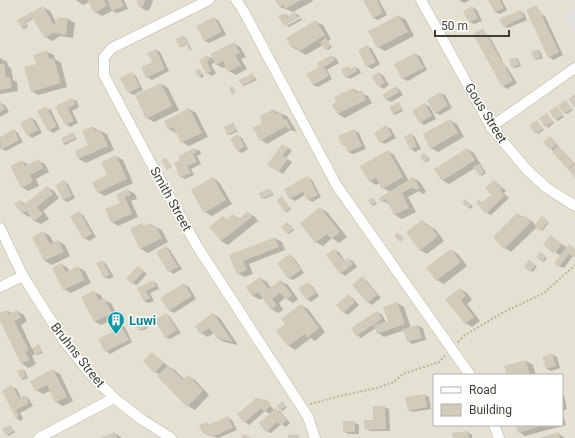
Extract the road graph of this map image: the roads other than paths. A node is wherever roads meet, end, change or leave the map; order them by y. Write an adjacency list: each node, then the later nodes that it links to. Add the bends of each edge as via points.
1 (209, 0): 15 (street, Smith Street, via 112,48 104,57 104,75 197,246 301,406)
2 (236, 0): 10 (street, via 244,10 337,186)
3 (421, 0): 5 (street, Gous Street)
4 (575, 68): 5 (street)
5 (491, 127): 6 (street, Gous Street, via 527,170 547,188)
6 (575, 206)
7 (0, 228): 8 (street, Bruhns Street)
8 (22, 276): 9 (street); 11 (street, Bruhns Street, via 64,341)
9 (0, 287)
10 (469, 374)
11 (114, 398): 13 (street); 14 (street, Bruhns Street)
12 (494, 426): 16 (street)
13 (39, 438)
14 (171, 438)
15 (315, 438)
16 (499, 438)

